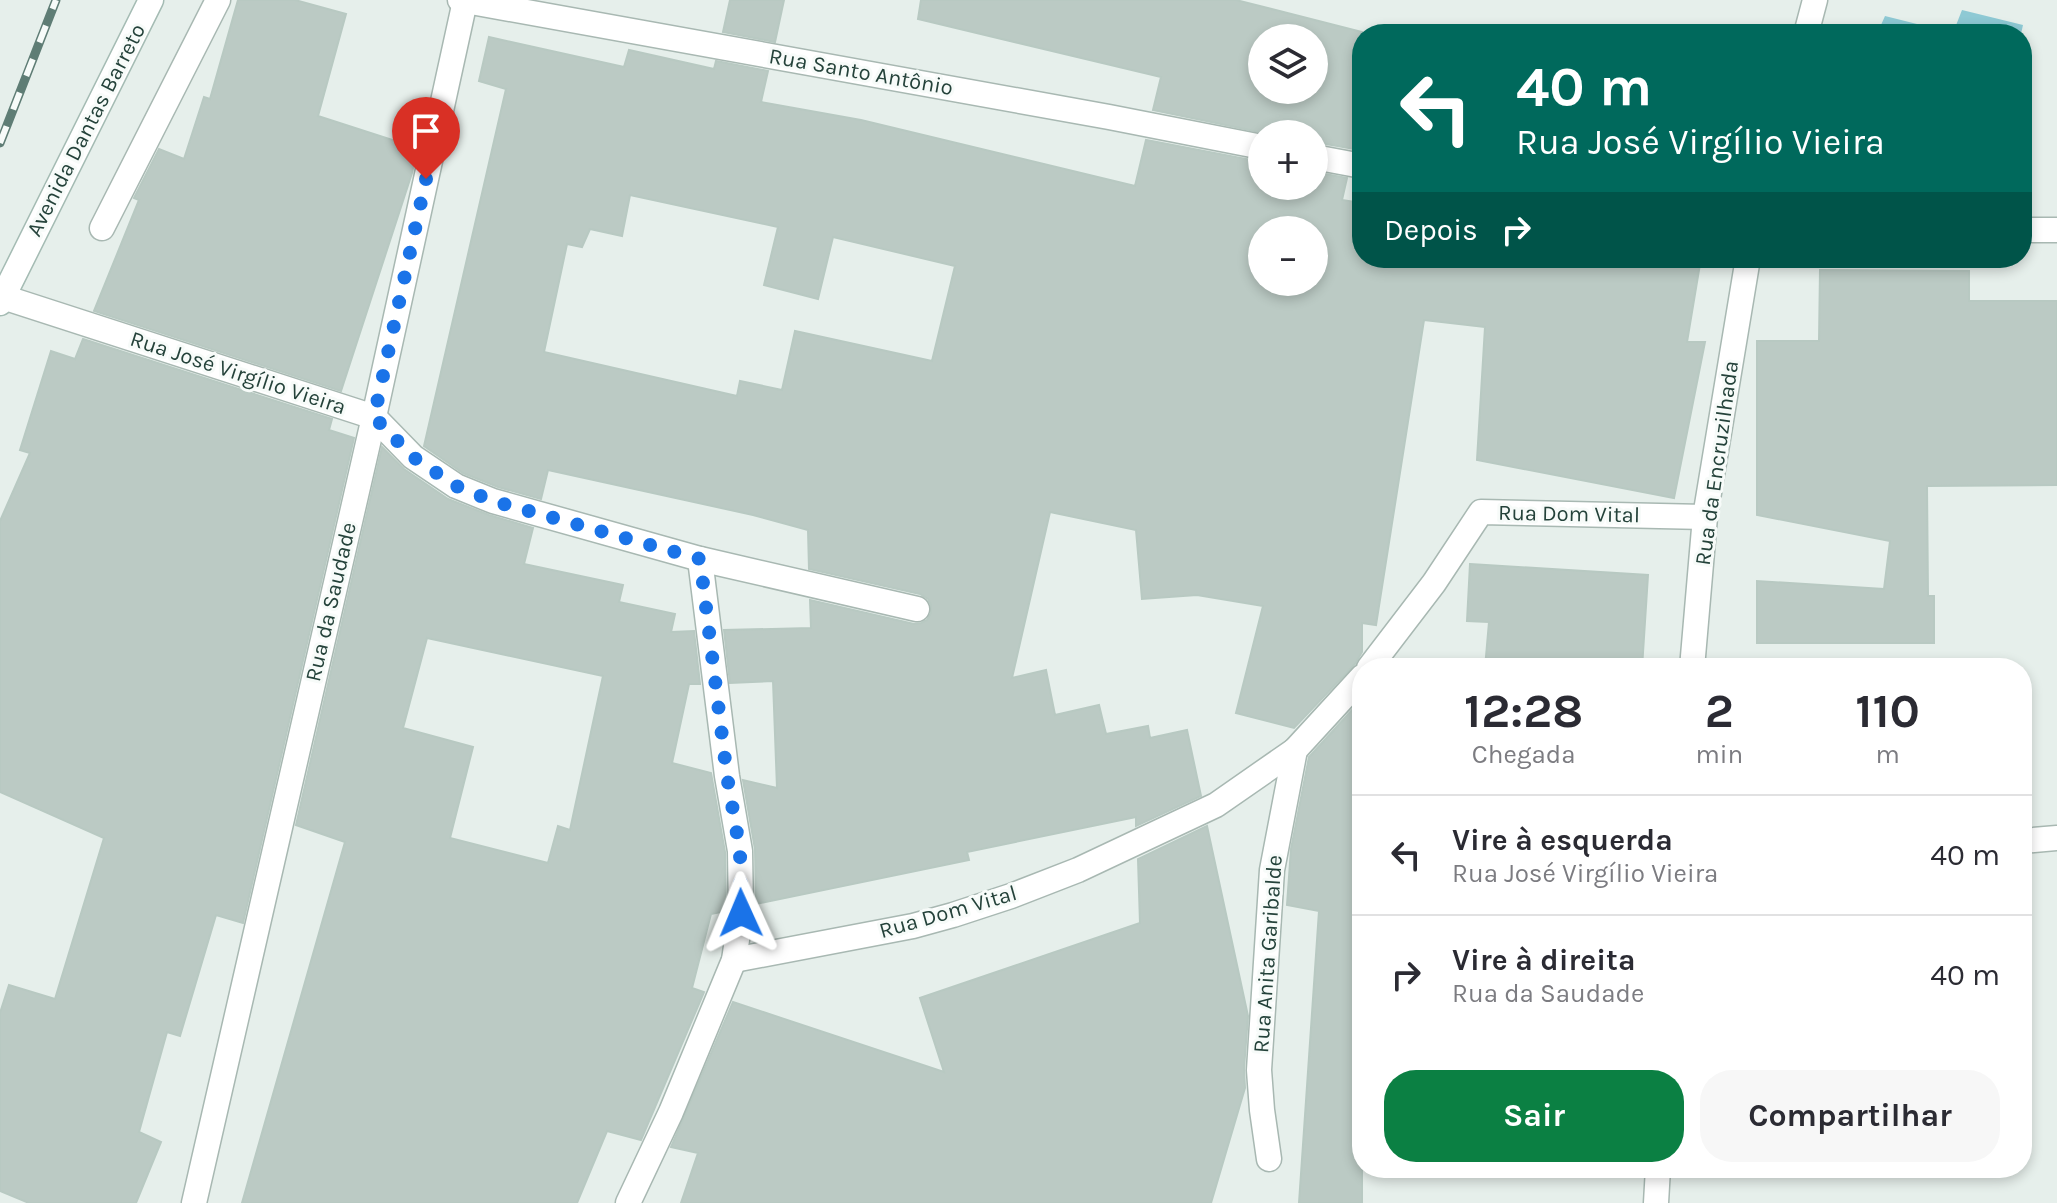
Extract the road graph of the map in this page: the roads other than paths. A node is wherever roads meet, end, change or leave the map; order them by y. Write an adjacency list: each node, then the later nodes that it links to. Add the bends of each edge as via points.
1 (151, 0): 13 (street, Avenida Dantas Barreto)
2 (218, 0): 9 (street)
3 (462, 0): 6 (street, Rua Santo Antônio); 14 (street, Rua da Saudade)
4 (1815, 0): 5 (street)
5 (1809, 24)
6 (1248, 144)
7 (1328, 160): 8 (street)
8 (1352, 164)
9 (102, 228)
10 (2032, 230): 11 (street)
11 (2057, 230)
12 (1746, 268): 15 (street, Rua da Encruzilhada)
13 (1, 300): 14 (street, Rua José Virgílio Vieira)
14 (374, 417): 16 (street, Rua José Virgílio Vieira, via 413,457 456,486); 27 (street, Rua da Saudade)
15 (1705, 517): 18 (street, Rua Dom Vital, via 1481,512); 19 (street, Rua da Encruzilhada)
16 (700, 559): 17 (street, Rua José Virgílio Vieira); 24 (street, via 740,851 741,913)
17 (917, 609)
18 (1377, 658)
19 (1693, 658)
20 (1352, 688): 21 (street, Rua Dom Vital)
21 (1295, 750): 24 (street, Rua Dom Vital, via 1216,805 1011,896 913,926); 25 (street, Rua Anita Garibalde, via 1272,870 1259,1070)
22 (2057, 838): 23 (street)
23 (2032, 840)
24 (734, 960): 28 (street)
25 (1269, 1159)
26 (1657, 1178): 29 (street)
27 (194, 1203)
28 (628, 1203)
29 (1656, 1203)

